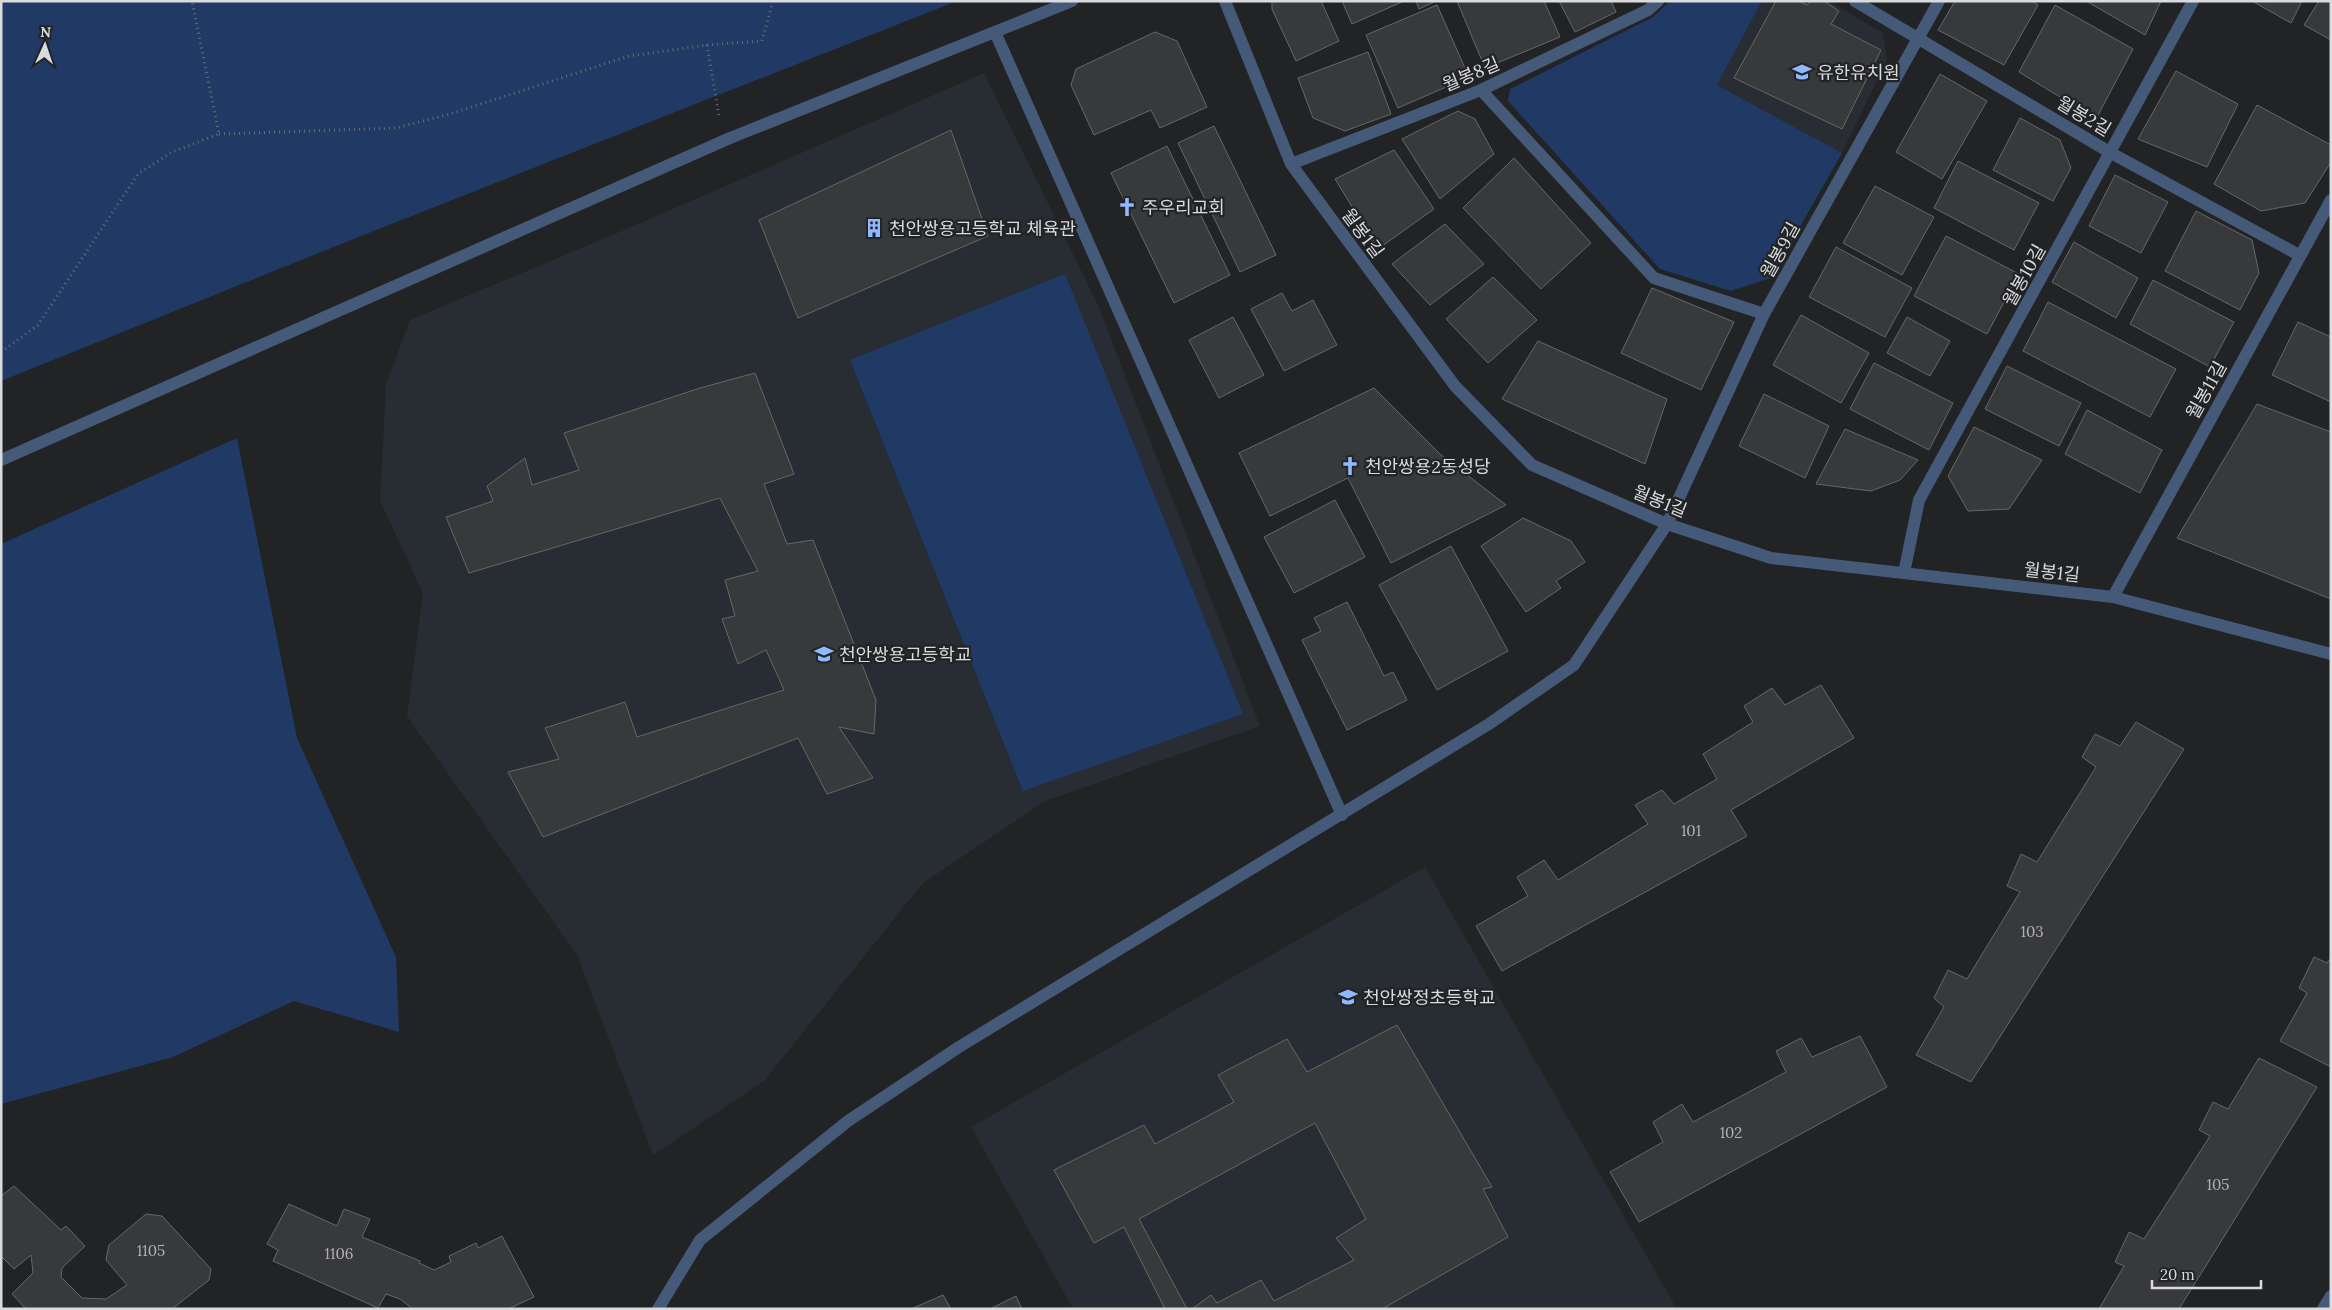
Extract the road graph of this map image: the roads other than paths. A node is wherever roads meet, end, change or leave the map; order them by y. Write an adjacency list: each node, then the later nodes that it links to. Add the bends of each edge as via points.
1 (1072, 1): 7 (street)
2 (1225, 1): 11 (street, 월봉1길)
3 (1658, 1): 9 (street, 월봉8길, via 1648,10)
4 (1855, 1): 8 (street, 월봉2길)
5 (1939, 1): 8 (street, 월봉9길)
6 (2193, 1): 10 (street, 월봉10길)
7 (995, 32): 15 (street, via 730,138); 20 (street)
8 (1918, 39): 10 (street, 월봉2길); 14 (street, 월봉9길)
9 (1481, 90): 11 (street, 월봉8길); 14 (street, via 1654,278)
10 (2111, 153): 13 (street, 월봉2길); 17 (street, 월봉10길, via 1919,500)
11 (1291, 164): 16 (street, 월봉1길, via 1455,386 1532,464)
12 (2331, 200): 13 (street, 월봉11길)
13 (2299, 255): 18 (street, 월봉11길)
14 (1764, 314): 16 (street, 월봉9길)
15 (1, 460)
16 (1667, 524): 17 (street, 월봉1길, via 1771,558); 20 (street, 월봉9길, via 1574,665 1489,724)
17 (1904, 573): 18 (street, 월봉1길)
18 (2113, 597): 19 (street, 월봉1길)
19 (2331, 654)
20 (1342, 815): 22 (street, 월봉9길, via 959,1047 848,1121 700,1240)
21 (2331, 1296): 23 (street)
22 (658, 1309)
23 (2323, 1309)

